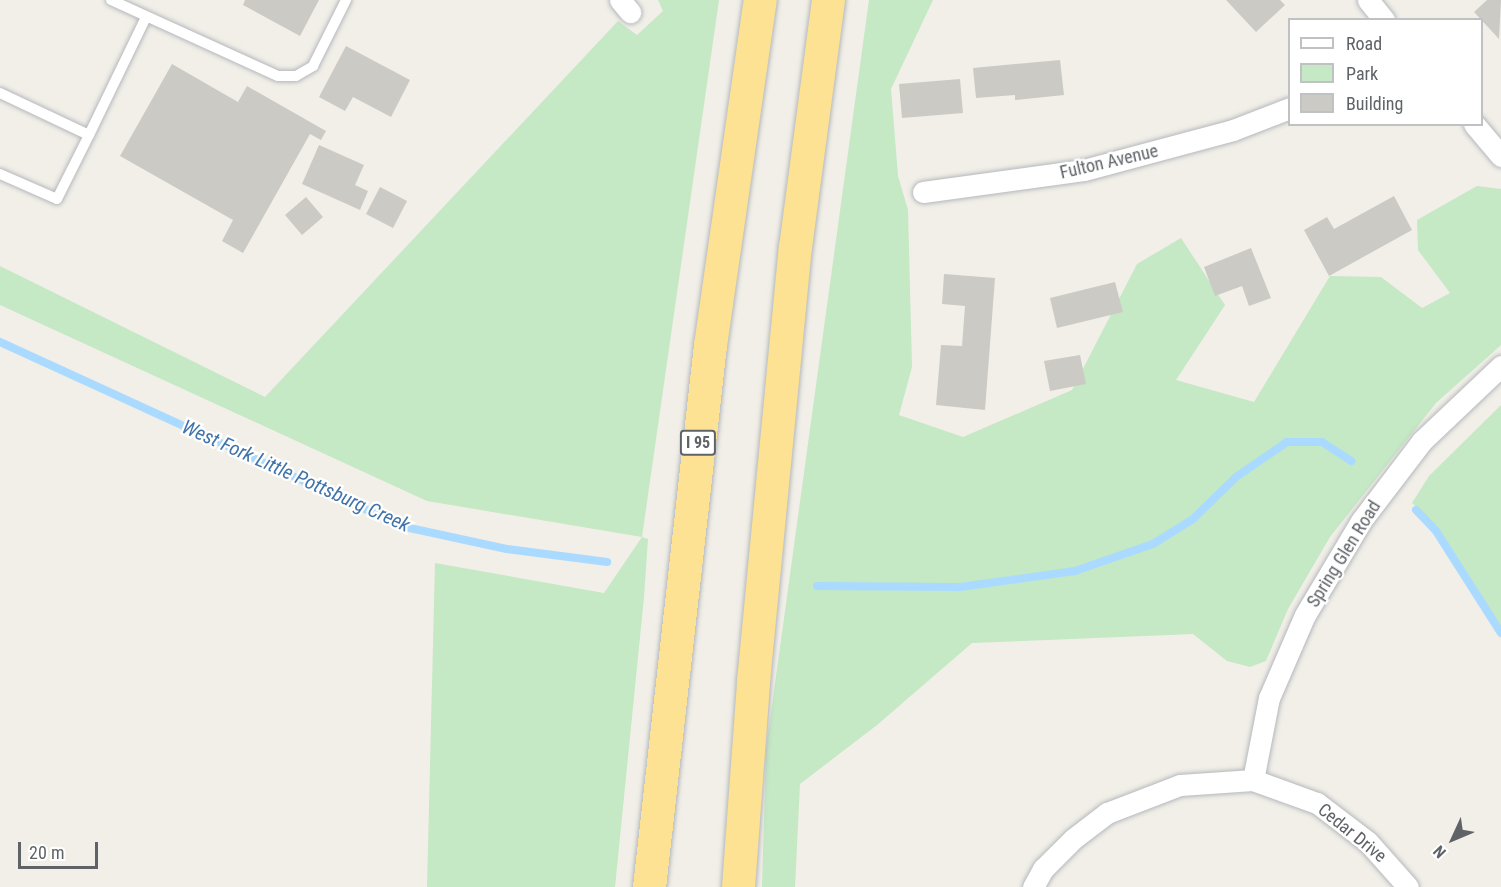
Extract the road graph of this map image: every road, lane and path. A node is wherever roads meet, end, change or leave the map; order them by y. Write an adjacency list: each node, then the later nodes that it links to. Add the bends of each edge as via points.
1 (111, 0): 6 (lane)
2 (346, 0): 6 (lane, via 312,66 296,76 278,76)
3 (760, 0): 17 (highway, I 95, via 710,345)
4 (828, 0): 18 (highway, via 795,247 753,681)
5 (1368, 0): 7 (street)
6 (146, 17): 11 (lane)
7 (1382, 18)
8 (0, 93): 11 (lane)
9 (1288, 109): 14 (street, Fulton Avenue, via 1233,130 1084,170)
10 (1476, 126): 12 (street)
11 (89, 135): 13 (lane, via 57,199)
12 (1501, 156)
13 (0, 174)
14 (923, 192)
15 (1501, 366): 16 (street, Spring Glen Road, via 1422,441 1361,521 1305,615 1269,698)
16 (1253, 780): 19 (street, via 1180,785 1107,813 1072,839 1043,869); 20 (street, Cedar Drive, via 1317,803 1368,842)
17 (649, 887)
18 (738, 887)
19 (1033, 887)
20 (1408, 887)

